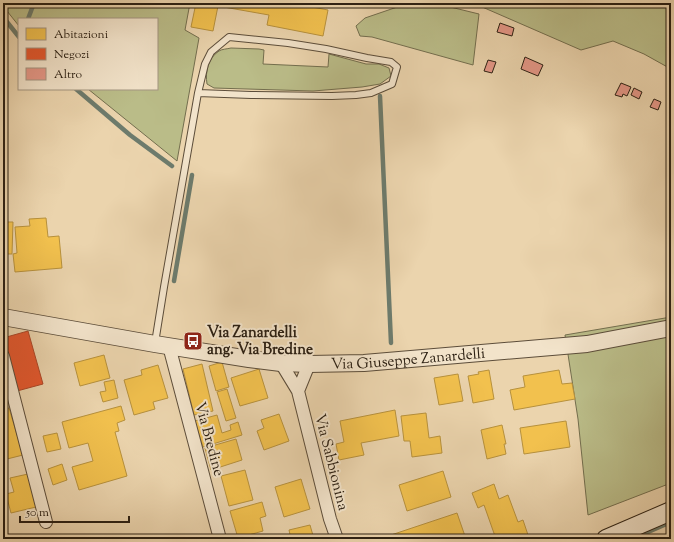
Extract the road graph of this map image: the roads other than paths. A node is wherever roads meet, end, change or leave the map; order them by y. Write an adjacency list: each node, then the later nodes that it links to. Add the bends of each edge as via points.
1 (198, 93): 1 (lane, via 356,95 371,93 392,84 397,67 391,62 326,49 229,37 211,52 205,64); 4 (lane, via 164,286)
2 (3, 317): 4 (street, Via Giuseppe Zanardelli, via 84,328)
3 (671, 328): 7 (street, Via Giuseppe Zanardelli, via 587,344)
4 (162, 345): 6 (street, Via Giuseppe Zanardelli); 11 (street, Via Bredine)
5 (3, 356): 10 (street)
6 (281, 363): 7 (street, Via Giuseppe Zanardelli); 8 (street, Via Sabbionina)
7 (309, 364): 8 (street)
8 (298, 391): 12 (street, Via Sabbionina, via 330,519)
9 (671, 511): 13 (main road)
10 (46, 522)
11 (220, 539)
12 (338, 539)
13 (606, 539)

